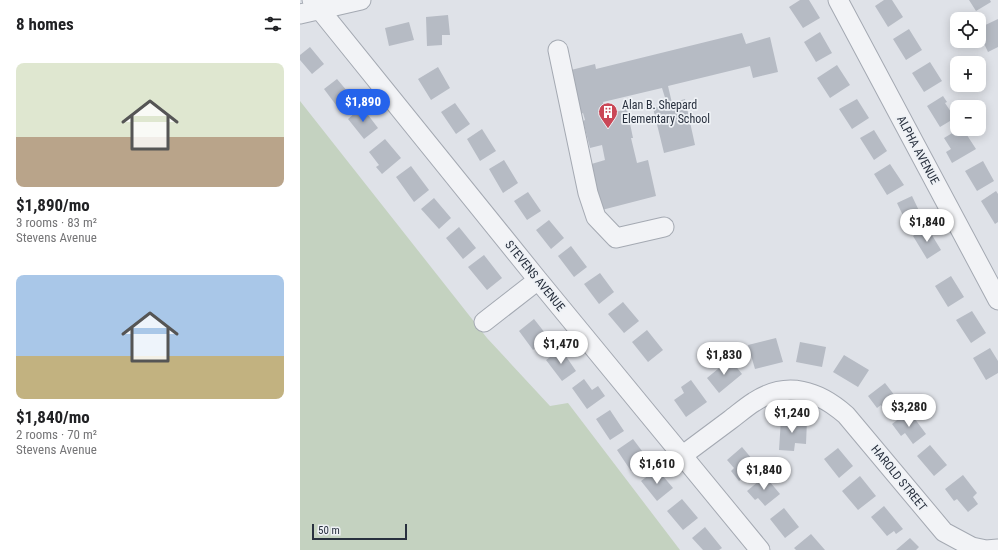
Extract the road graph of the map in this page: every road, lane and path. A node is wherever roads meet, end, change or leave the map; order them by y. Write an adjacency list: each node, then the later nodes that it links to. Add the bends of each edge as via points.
1 (361, 0): 3 (street)
2 (838, 0): 8 (street, ALPHA AVENUE)
3 (316, 5): 4 (street); 7 (street, STEVENS AVENUE)
4 (300, 14)
5 (558, 50): 6 (street, via 588,193 596,218 616,238)
6 (664, 227)
7 (538, 280): 9 (street); 10 (street, STEVENS AVENUE)
8 (998, 300)
9 (484, 322)
10 (683, 455): 11 (street, HAROLD STREET, via 755,401 780,391 801,390 835,404 944,532 972,547); 12 (street, STEVENS AVENUE)
11 (998, 549)
12 (760, 550)

